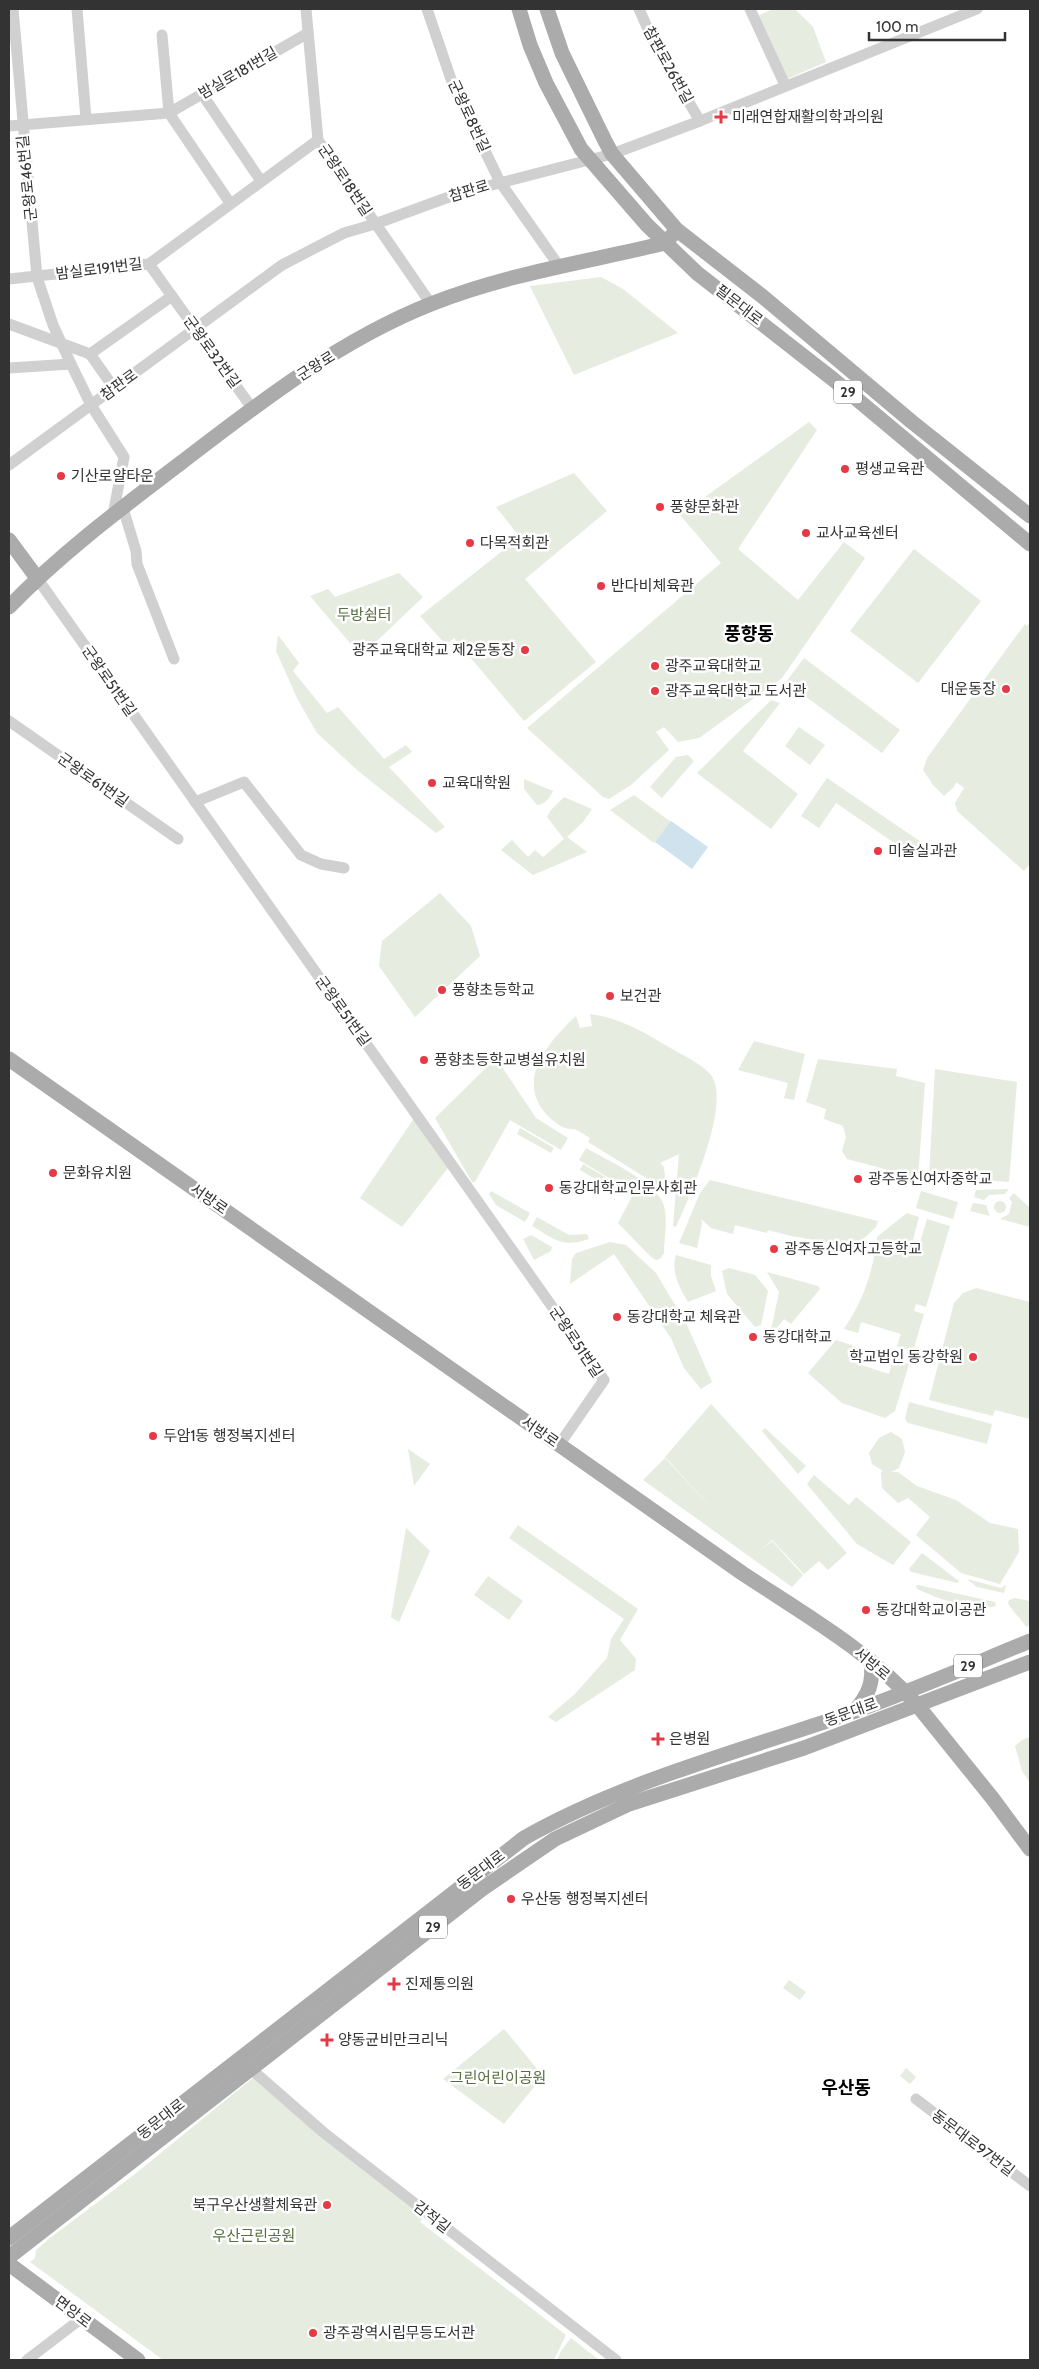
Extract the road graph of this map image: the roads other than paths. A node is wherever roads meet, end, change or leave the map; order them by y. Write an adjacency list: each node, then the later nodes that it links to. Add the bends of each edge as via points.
1 (13, 9): 17 (street, 군왕로46번길)
2 (77, 9): 15 (street)
3 (306, 9): 10 (street, 군왕로18번길)
4 (427, 9): 23 (street, 군왕로8번길, via 453,85)
5 (519, 9): 21 (main road, 필문대로 / 29, via 546,82)
6 (547, 9): 20 (main road, 필문대로 / 29, via 562,53)
7 (639, 9): 16 (street, 참판로26번길, via 655,45)
8 (756, 10): 12 (street)
9 (970, 10): 12 (street, 참판로)
10 (308, 33): 13 (street, 밤실로181번길); 19 (street, 군왕로18번길)
11 (162, 35): 14 (street)
12 (785, 85): 16 (street, 참판로)
13 (202, 94): 14 (street, 밤실로181번길); 22 (street)
14 (169, 113): 15 (street, 밤실로181번길); 24 (street)
15 (86, 119): 17 (street, 밤실로181번길)
16 (700, 121): 20 (street, 참판로)
17 (22, 125): 18 (street, 밤실로181번길); 30 (street, 군왕로46번길)
18 (9, 126)
19 (318, 140): 22 (street, 밤실로191번길); 25 (street, 군왕로18번길)
20 (612, 154): 21 (street, 참판로); 26 (main road, 필문대로 / 29)
21 (590, 161): 23 (street, 참판로); 27 (main road, 필문대로 / 29)
22 (261, 181): 24 (street, 밤실로191번길)
23 (500, 182): 25 (street, 참판로); 29 (street, 군왕로8번길)
24 (230, 203): 28 (street, 밤실로191번길)
25 (375, 224): 33 (street, 군왕로18번길); 35 (street, 참판로, via 344,232 299,255)
26 (677, 230): 27 (main road); 45 (main road, 필문대로 / 29)
27 (665, 243): 29 (main road, 군왕로); 47 (main road, 필문대로 / 29)
28 (149, 264): 30 (street, 밤실로191번길); 32 (street, 군왕로32번길)
29 (559, 266): 33 (main road, 군왕로)
30 (37, 277): 31 (street, 밤실로191번길); 36 (street, 군왕로46번길)
31 (9, 280)
32 (172, 296): 35 (street, 군왕로32번길); 37 (street)
33 (431, 304): 42 (main road, 군왕로, via 370,333)
34 (9, 324): 36 (street)
35 (195, 329): 40 (street, 참판로); 42 (street, 군왕로32번길)
36 (62, 343): 37 (street); 38 (street, 군왕로46번길)
37 (90, 354): 40 (street)
38 (71, 364): 39 (street); 41 (street, 군왕로46번길)
39 (10, 368)
40 (114, 388): 41 (street, 참판로)
41 (92, 405): 43 (street, 참판로); 44 (street, 군왕로46번길, via 124,457)
42 (252, 408): 44 (main road, 군왕로)
43 (9, 465)
44 (118, 511): 48 (main road, 군왕로); 50 (street, via 136,551 137,564)
45 (1030, 516)
46 (9, 540): 48 (main road)
47 (1030, 544)
48 (37, 578): 49 (main road, 군왕로); 52 (street, 군왕로51번길)
49 (9, 607)
50 (174, 659)
51 (9, 721): 53 (street, 군왕로61번길)
52 (195, 802): 54 (street, via 244,782 301,855 321,864); 56 (street, 군왕로51번길, via 604,1380)
53 (178, 839)
54 (344, 868)
55 (9, 1059): 56 (main road, 서방로)
56 (559, 1445): 58 (main road, 서방로)
57 (1030, 1641): 60 (main road, 동문대로 / 29)
58 (871, 1662): 60 (main road, 서방로); 62 (main road, via 870,1689)
59 (1030, 1662): 61 (main road, 동문대로 / 29)
60 (906, 1692): 61 (main road, 서방로); 62 (main road, 동문대로 / 29)
61 (918, 1706): 63 (main road, 서방로); 64 (main road, 동문대로 / 29, via 804,1748 629,1804 555,1839 482,1889)
62 (855, 1712): 67 (main road, 동문대로 / 29, via 612,1795 551,1822 524,1838)
63 (1030, 1849)
64 (251, 2069): 68 (main road, 동문대로 / 29); 73 (street, 감적길, via 323,2132)
65 (916, 2099): 66 (street, 동문대로97번길)
66 (1030, 2186)
67 (9, 2238)
68 (9, 2257)
69 (9, 2264): 70 (main road, 면앙로)
70 (82, 2318): 71 (street); 72 (main road, 면앙로)
71 (27, 2360)
72 (138, 2360)
73 (616, 2360)

